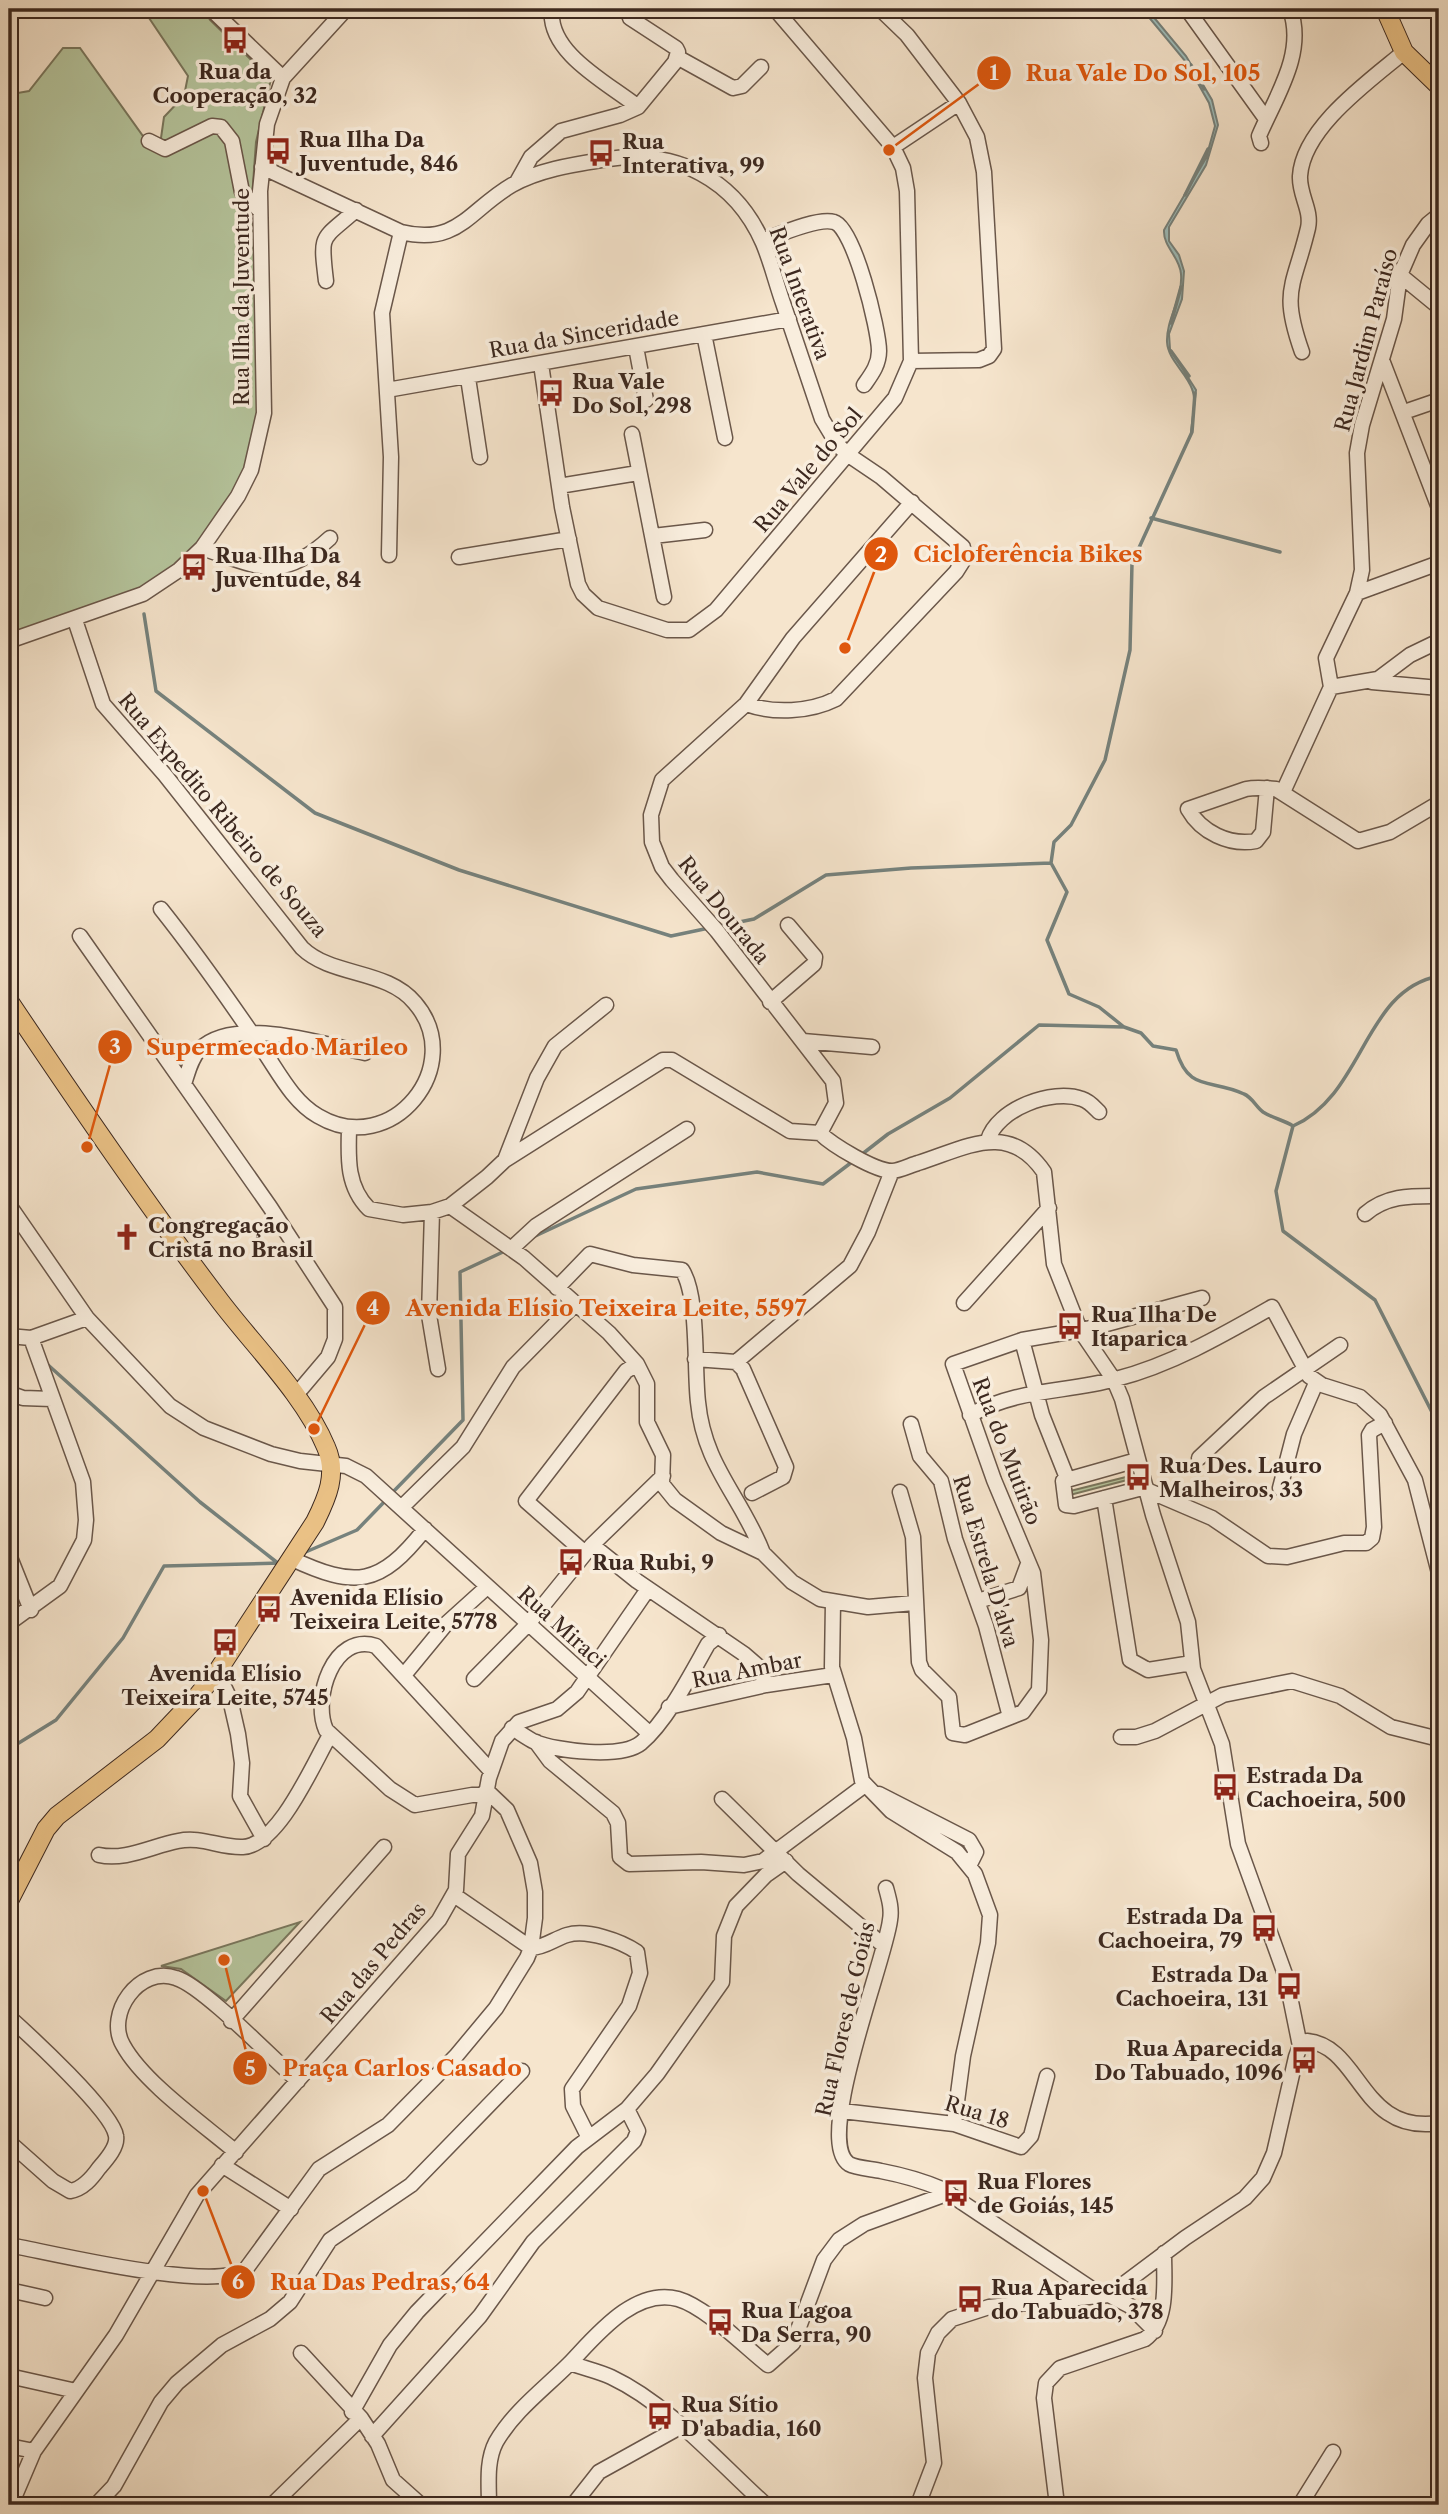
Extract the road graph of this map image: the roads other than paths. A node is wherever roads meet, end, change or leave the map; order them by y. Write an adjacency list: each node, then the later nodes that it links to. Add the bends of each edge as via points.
1 (211, 9): 13 (street)
2 (346, 9): 13 (street, Rua Ilha da Juventude)
3 (552, 9): 16 (street, via 552,27 564,48)
4 (775, 9): 20 (street, Rua Vale do Sol)
5 (880, 9): 15 (street, via 907,35)
6 (1187, 9): 17 (street)
7 (1290, 9): 17 (street, via 1296,46)
8 (1385, 9): 10 (main road)
9 (630, 18): 11 (street, via 672,45)
10 (1404, 52): 14 (main road); 34 (street, via 1324,126 1303,155 1301,192 1310,218 1289,306)
11 (677, 57): 12 (street, via 733,89); 16 (street)
12 (761, 66)
13 (283, 78): 21 (street, Rua Ilha da Juventude, via 271,107)
14 (1439, 86)
15 (960, 103): 20 (street); 36 (street, via 977,137 984,172 995,349 979,360)
16 (638, 107): 22 (street, via 561,131 531,157)
17 (1266, 119): 19 (street)
18 (149, 141): 24 (street, via 165,149 212,126 221,127 232,141 242,192)
19 (1261, 143)
20 (893, 147): 36 (street, Rua Vale do Sol, via 907,191)
21 (262, 167): 23 (street, Rua Interativa); 24 (street, Rua Ilha da Juventude)
22 (517, 182): 26 (street, Rua Interativa, via 448,233); 27 (street, Rua Interativa, via 625,156 675,161 727,194)
23 (356, 210): 26 (street, Rua Interativa); 29 (street, via 323,241)
24 (260, 211): 57 (street, Rua Ilha da Juventude, via 264,413 251,470)
25 (1439, 215): 28 (street, Rua Jardim Paraíso, via 1413,245)
26 (401, 232): 40 (street, via 382,313)
27 (762, 241): 31 (street, Rua Interativa); 39 (street, via 820,222 835,222 846,230 869,300 879,350 877,365)
28 (1400, 275): 30 (street); 35 (street, Rua Jardim Paraíso)
29 (326, 281)
30 (1439, 307)
31 (789, 320): 32 (street, Rua da Sinceridade); 46 (street, Rua Interativa, via 822,419)
32 (704, 334): 33 (street, Rua da Sinceridade); 45 (street)
33 (636, 346): 37 (street, Rua da Sinceridade); 41 (street)
34 (1302, 352)
35 (1382, 360): 43 (street); 61 (street, Rua Jardim Paraíso, via 1357,453 1363,558)
36 (911, 361): 46 (street, Rua Vale do Sol, via 895,398)
37 (541, 364): 38 (street, Rua da Sinceridade); 50 (street, Rua Vale do Sol)
38 (468, 378): 40 (street, Rua da Sinceridade); 47 (street)
39 (864, 386)
40 (387, 390): 58 (street)
41 (646, 400)
42 (1439, 400): 43 (street)
43 (1404, 412): 49 (street)
44 (632, 434): 48 (street)
45 (725, 438)
46 (847, 454): 51 (street); 56 (street, Rua Vale do Sol, via 716,610 689,630 655,628 589,601 578,584)
47 (480, 457)
48 (638, 473): 50 (street); 54 (street)
49 (1435, 482): 52 (street)
50 (559, 486): 56 (street, Rua Vale do Sol)
51 (912, 502): 71 (street, Rua Dourada, via 793,638); 71 (street, via 960,542 965,556 956,572 836,699 793,709 767,710)
52 (1439, 508)
53 (705, 530): 54 (street)
54 (653, 536): 62 (street)
55 (330, 538): 57 (street, via 289,566 262,566)
56 (569, 539): 59 (street)
57 (202, 548): 63 (street, Rua Ilha da Juventude, via 143,594)
58 (389, 555)
59 (459, 557)
60 (1439, 563): 61 (street)
61 (1357, 593): 68 (street, Rua Jardim Paraíso, via 1326,658)
62 (664, 597)
63 (75, 620): 64 (street, Rua Ilha da Juventude); 88 (street, Rua Expedito Ribeiro de Souza, via 103,704 302,948 313,957 406,993 424,1016 431,1060 419,1095 387,1121)
64 (9, 640)
65 (1439, 640): 66 (street)
66 (1399, 664): 67 (street); 69 (street)
67 (1372, 682): 68 (street); 69 (street)
68 (1333, 686): 73 (street, Rua Jardim Paraíso)
69 (1400, 686): 70 (street)
70 (1439, 688)
71 (746, 704): 79 (street, Rua Dourada, via 662,780 653,802 651,830 662,867)
72 (1267, 788): 72 (street, via 1263,832 1256,841 1238,841 1203,830 1188,809 1246,789); 73 (street)
73 (1283, 792): 74 (street, via 1358,841 1390,832)
74 (1439, 803)
75 (161, 909): 81 (street)
76 (788, 925): 79 (street, via 815,957 814,964)
77 (80, 936): 85 (street)
78 (9, 1001): 119 (main road, via 151,1209)
79 (770, 1002): 82 (street, Rua Dourada)
80 (606, 1005): 91 (street, via 555,1046 545,1061)
81 (248, 1032): 84 (street); 85 (street, via 223,1036 198,1051); 88 (street, via 298,1100 321,1118)
82 (803, 1041): 83 (street); 89 (street, Rua Dourada, via 828,1072 835,1089 834,1111)
83 (872, 1047)
84 (365, 1053)
85 (184, 1084): 119 (street, via 335,1307 335,1339 328,1357)
86 (1099, 1112): 90 (street, via 1077,1097 1014,1108 992,1129)
87 (687, 1129): 99 (street, via 536,1226)
88 (349, 1130): 97 (street, via 349,1171 369,1209)
89 (820, 1133): 91 (street, via 790,1131 672,1059 663,1059); 92 (street)
90 (988, 1140): 92 (street); 96 (street, via 1016,1145 1036,1160 1044,1172)
91 (505, 1160): 95 (street)
92 (892, 1171): 111 (street, via 869,1232 850,1266)
93 (1439, 1196): 98 (street, via 1394,1197)
94 (9, 1205): 104 (street, Rua Miraci)
95 (450, 1206): 97 (street); 99 (street)
96 (1049, 1208): 102 (street); 105 (street, via 1054,1264)
97 (432, 1212): 113 (street, via 429,1315)
98 (1365, 1214)
99 (511, 1249): 100 (street)
100 (557, 1288): 103 (street); 110 (street, via 590,1254 682,1270 689,1290)
101 (1202, 1298): 105 (street, Rua do Mutirão)
102 (964, 1303)
103 (575, 1304): 112 (street); 134 (street, via 513,1367 463,1447)
104 (87, 1318): 107 (street); 126 (street, Rua Miraci, via 170,1406 204,1427 271,1454)
105 (1080, 1330): 108 (street, Rua do Mutirão); 115 (street)
106 (9, 1336): 107 (street)
107 (31, 1338): 120 (street)
108 (1022, 1340): 117 (street); 121 (street, Rua do Mutirão, via 953,1364)
109 (1340, 1345): 114 (street)
110 (695, 1359): 111 (street); 137 (street, via 699,1412 709,1454)
111 (736, 1362): 132 (street, via 786,1467 783,1477)
112 (637, 1364): 127 (street, via 646,1380 647,1422 663,1455); 136 (street, via 626,1371 526,1502)
113 (438, 1368)
114 (1303, 1369): 115 (street, via 1272,1307 1225,1334); 116 (street); 124 (street, via 1241,1416)
115 (1114, 1380): 117 (street); 125 (street)
116 (1316, 1382): 122 (street, via 1366,1400); 129 (street, via 1292,1441)
117 (1036, 1391): 121 (street); 128 (street)
118 (9, 1393): 120 (street)
119 (295, 1396): 126 (main road, via 321,1436)
120 (52, 1399): 147 (street, via 83,1482 84,1540 60,1586)
121 (970, 1415): 140 (street, Rua do Mutirão)
122 (1385, 1423): 130 (street, via 1368,1435 1374,1527 1366,1543 1268,1556 1212,1518); 141 (street, via 1415,1480)
123 (911, 1424): 144 (street, Rua Estrela D'alva, via 920,1456 941,1481 958,1549)
124 (1199, 1458)
125 (1138, 1460): 128 (street); 130 (street)
126 (331, 1464): 134 (street, Rua Miraci, via 351,1468); 139 (main road, via 328,1497)
127 (663, 1476): 136 (street); 137 (street, via 664,1489 683,1507 721,1533)
128 (1067, 1478): 133 (street, via 1062,1485 1066,1505)
129 (1280, 1488)
130 (1147, 1489): 133 (street); 151 (street, via 1188,1622)
131 (900, 1492): 146 (street, via 913,1537)
132 (752, 1493)
133 (1104, 1498): 151 (street, via 1130,1660 1142,1669)
134 (402, 1507): 135 (street, Rua Miraci)
135 (425, 1529): 139 (street, via 404,1556 372,1576 315,1569); 142 (street, Rua Miraci)
136 (589, 1549): 143 (street); 149 (street)
137 (763, 1553): 145 (street, via 792,1582)
138 (9, 1555): 147 (street)
139 (290, 1558): 152 (main road)
140 (1028, 1564): 144 (street, via 1019,1588); 160 (street, Rua do Mutirão, via 1037,1592 1039,1690)
141 (1439, 1573)
142 (487, 1587): 149 (street, Rua Miraci); 153 (street, via 446,1623)
143 (648, 1588): 150 (street); 155 (street)
144 (978, 1601): 160 (street, Rua Estrela D'alva)
145 (833, 1602): 146 (street, via 869,1607); 154 (street)
146 (914, 1603): 160 (street, via 922,1670 949,1697 953,1733 956,1736)
147 (30, 1610): 148 (street)
148 (9, 1623)
149 (527, 1624): 155 (street, Rua Miraci); 156 (street)
150 (719, 1635): 157 (street, via 759,1667); 159 (street, via 708,1644)
151 (1192, 1663): 158 (street)
152 (217, 1672): 171 (street, via 230,1699 238,1734 240,1796); 177 (main road, via 157,1739 57,1816)
153 (404, 1675): 163 (street, via 376,1646 363,1643 345,1651 328,1673 324,1693 324,1725); 167 (street)
154 (833, 1675): 157 (street, Rua Ambar); 168 (street)
155 (587, 1677): 161 (street, via 564,1705 530,1716); 162 (street, Rua Miraci)
156 (474, 1679)
157 (766, 1685): 159 (street, Rua Ambar)
158 (1207, 1703): 164 (street, via 1155,1731); 165 (street, via 1223,1695 1299,1681 1349,1700 1391,1727); 182 (street, via 1222,1744 1238,1844 1286,1978)
159 (668, 1707): 162 (street)
160 (1016, 1715)
161 (512, 1728): 166 (street); 167 (street, Rua das Pedras)
162 (649, 1733): 166 (street, via 632,1748 611,1752)
163 (330, 1735): 169 (street, via 409,1804); 171 (street, via 278,1825)
164 (1121, 1737)
165 (1439, 1740)
166 (536, 1742): 174 (street, via 550,1761 613,1813 620,1857 629,1864 744,1865)
167 (491, 1771): 169 (street, Rua das Pedras)
168 (870, 1791): 174 (street, via 799,1831); 189 (street, via 891,1811 949,1846 969,1866 985,1895 991,1926 963,2056)
169 (485, 1793): 176 (street, Rua das Pedras, via 478,1823 458,1854); 179 (street, via 508,1810 530,1863 535,1892)
170 (722, 1799): 174 (street)
171 (264, 1839): 173 (street, via 244,1847 191,1839 123,1856)
172 (384, 1847): 181 (street)
173 (99, 1854)
174 (784, 1860): 178 (street); 186 (street, via 736,1906 724,1936 725,1961 717,1990)
175 (887, 1888): 178 (street, Rua Flores de Goiás, via 890,1922)
176 (454, 1895): 179 (street); 185 (street, Rua das Pedras, via 424,1940)
177 (9, 1901)
178 (883, 1945): 187 (street, Rua Flores de Goiás)
179 (531, 1948): 190 (street, via 581,1934 637,1952 640,1973 628,2006 572,2089 573,2106); 195 (street, via 496,2008 456,2056 388,2125 319,2169)
180 (9, 2017): 191 (street, via 113,2128 115,2144 86,2184 70,2191)
181 (231, 2021): 185 (street); 192 (street, via 188,1984 168,1976 151,1979 131,1992 120,2011 118,2027 121,2042 136,2063)
182 (1300, 2046): 188 (street, via 1307,2041 1323,2044 1390,2116 1416,2125); 197 (street, via 1278,2142 1263,2178 1245,2198)
183 (522, 2071): 215 (street, via 411,2185 330,2240 290,2302 270,2319 229,2339 177,2383 161,2402 114,2486)
184 (1047, 2076): 189 (street, Rua 18, via 1031,2136 1024,2146 1015,2147)
185 (298, 2081): 192 (street, Rua das Pedras)
186 (627, 2109): 190 (street); 209 (street, via 638,2131 634,2141 533,2242 480,2316)
187 (842, 2111): 189 (street, Rua 18); 194 (street, Rua Flores de Goiás, via 839,2141 849,2164)
188 (1439, 2123)
189 (954, 2124)
190 (588, 2136): 207 (street, via 417,2312 390,2345)
191 (9, 2142)
192 (236, 2152): 193 (street, Rua das Pedras)
193 (222, 2165): 195 (street); 198 (street, Rua das Pedras, via 184,2213)
194 (949, 2193): 200 (street, Rua Flores de Goiás); 204 (street, via 864,2224 831,2248 797,2336 785,2353 768,2365 697,2309 679,2299 665,2298 634,2306 616,2318)
195 (291, 2209): 198 (street, via 238,2276)
196 (9, 2245): 198 (street)
197 (1164, 2253): 200 (street); 202 (street, via 1161,2316)
198 (152, 2272): 206 (street, Rua das Pedras, via 116,2335)
199 (9, 2290): 201 (street)
200 (1105, 2295): 202 (street, Rua Flores de Goiás, via 1130,2306); 220 (street, via 989,2307 944,2325 925,2368 934,2463)
201 (45, 2298)
202 (1155, 2331): 221 (street, via 1145,2339 1060,2368 1046,2383)
203 (301, 2353): 207 (street)
204 (570, 2363): 208 (street, via 611,2378); 218 (street, via 496,2442)
205 (9, 2376): 206 (street)
206 (76, 2391): 211 (street, Rua das Pedras)
207 (356, 2415): 209 (street); 216 (street)
208 (680, 2427): 213 (street, via 599,2472); 219 (street)
209 (375, 2440): 217 (street, via 393,2480)
210 (9, 2446): 211 (street)
211 (34, 2451): 214 (street, Rua das Pedras)
212 (1333, 2452): 222 (street)
213 (580, 2502)
214 (11, 2505)
215 (96, 2505)
216 (272, 2505)
217 (421, 2505)
218 (489, 2505)
219 (766, 2505)
220 (918, 2505)
221 (1057, 2505)
222 (1300, 2505)

